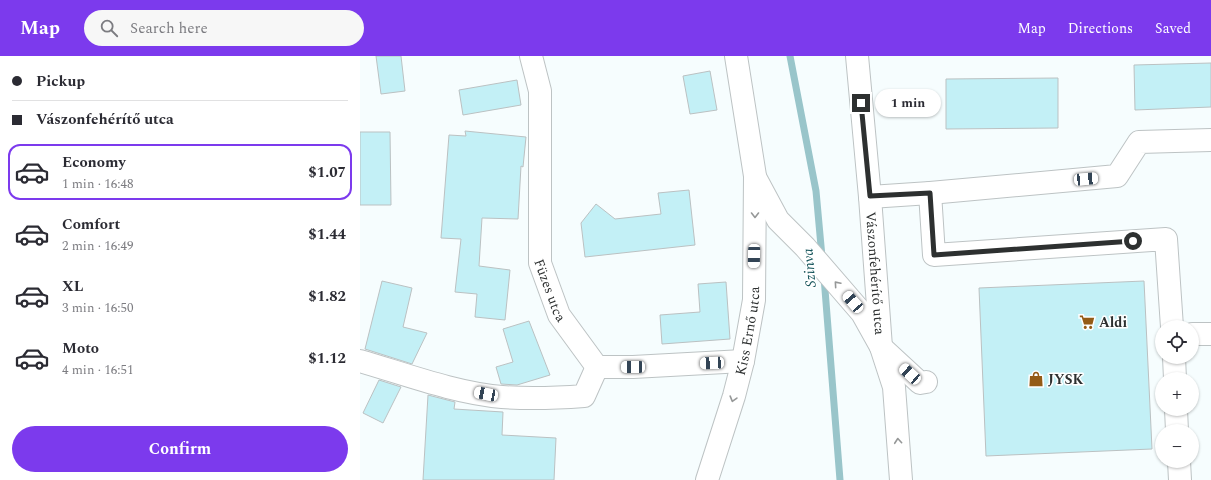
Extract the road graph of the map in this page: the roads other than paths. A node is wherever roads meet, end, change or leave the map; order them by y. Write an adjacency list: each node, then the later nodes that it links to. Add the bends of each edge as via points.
1 (531, 56): 14 (street, Füzes utca, via 540,91 540,263 559,315)
2 (736, 56): 5 (street, Kiss Ernő utca)
3 (857, 56): 7 (street, Vászonfehérítő utca)
4 (1211, 140): 6 (street, via 1139,142 1117,176)
5 (755, 176): 11 (street, Kiss Ernő utca, one-way to 5, via 862,313 778,220); 13 (street, Kiss Ernő utca, one-way to 13, via 754,300)
6 (930, 193): 7 (street); 8 (street, via 934,255 1166,239)
7 (870, 196): 11 (street, Vászonfehérítő utca)
8 (1172, 320)
9 (1199, 334): 10 (street)
10 (1211, 334)
11 (881, 348): 15 (street, via 920,383); 18 (street, one-way to 11, via 894,387)
12 (360, 361): 14 (street, via 448,387 501,397 584,396)
13 (743, 361): 14 (street); 17 (street, Kiss Ernő utca, one-way to 17, via 719,448)
14 (597, 367)
15 (926, 382)
16 (1179, 468): 19 (street)
17 (706, 480)
18 (901, 480)
19 (1180, 480)

